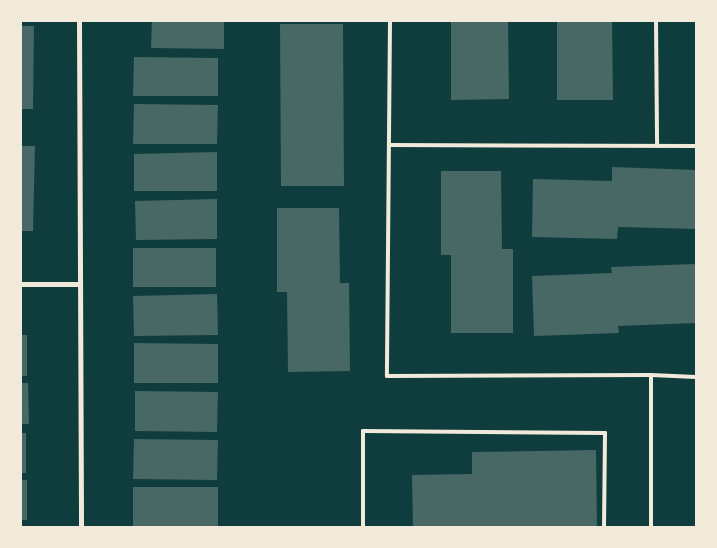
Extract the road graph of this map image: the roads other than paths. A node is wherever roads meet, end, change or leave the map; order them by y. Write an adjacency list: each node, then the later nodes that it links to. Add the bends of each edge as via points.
1 (78, 21): 8 (street)
2 (390, 21): 4 (lane)
3 (656, 21): 5 (lane)
4 (389, 145): 5 (lane); 9 (lane, via 387,376)
5 (657, 146): 6 (lane)
6 (696, 146)
7 (21, 284): 8 (street)
8 (80, 284): 11 (street)
9 (651, 375): 10 (lane); 14 (lane)
10 (696, 377)
11 (81, 527)
12 (362, 527): 13 (lane, via 362,431 605,433)
13 (604, 527)
14 (651, 527)

